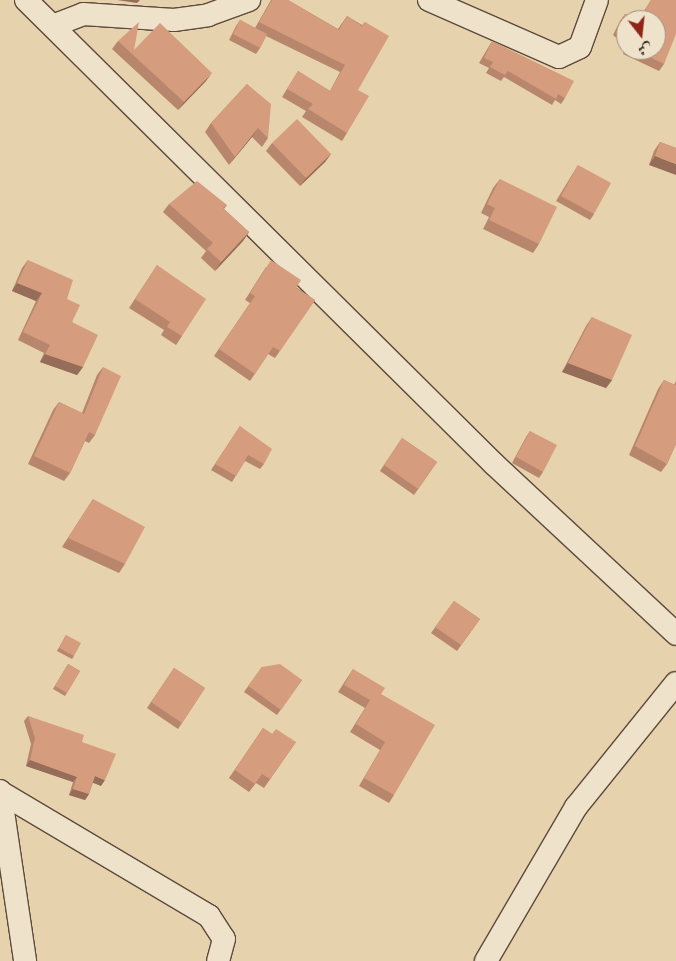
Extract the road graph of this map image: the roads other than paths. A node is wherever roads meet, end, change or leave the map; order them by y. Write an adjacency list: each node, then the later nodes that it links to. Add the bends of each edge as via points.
1 (26, 0): 6 (street)
2 (58, 0): 6 (street)
3 (249, 0): 6 (street, via 208,15 174,20 83,14)
4 (429, 0): 5 (street, via 558,57 580,47)
5 (597, 0)
6 (55, 24): 7 (street, via 281,256)
7 (676, 634)
8 (676, 684): 12 (street, via 576,808)
9 (0, 792): 10 (street); 11 (street, via 209,916 224,939)
10 (25, 961)
11 (218, 961)
12 (486, 961)

